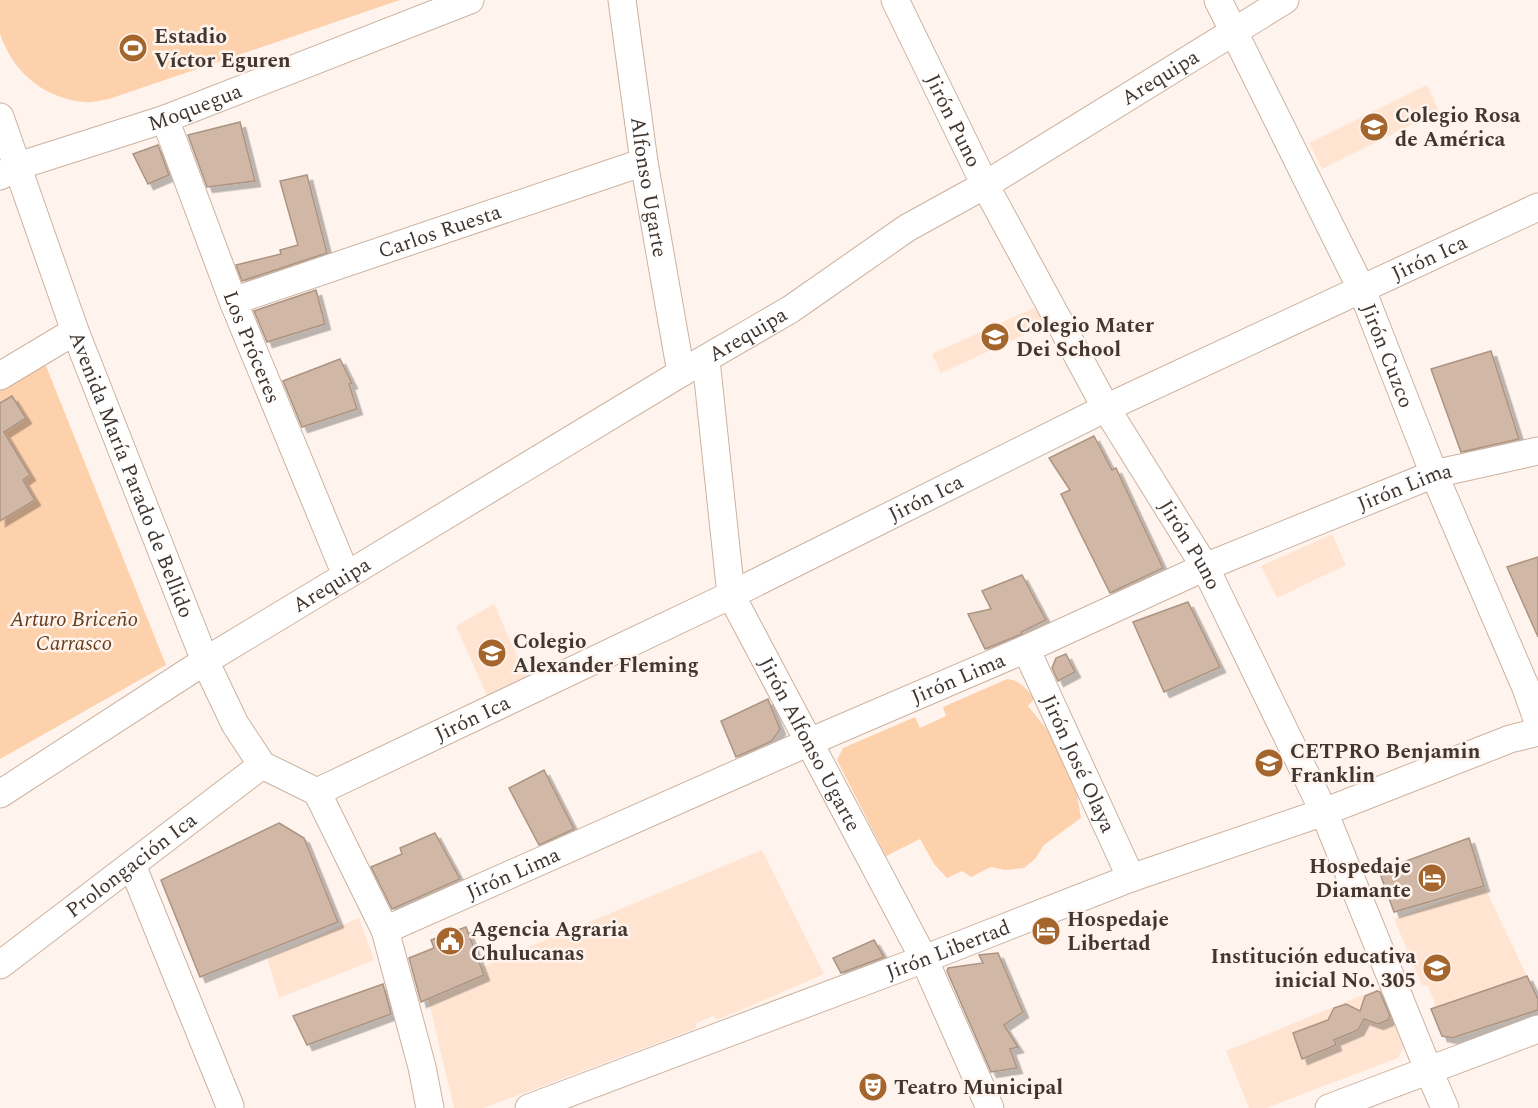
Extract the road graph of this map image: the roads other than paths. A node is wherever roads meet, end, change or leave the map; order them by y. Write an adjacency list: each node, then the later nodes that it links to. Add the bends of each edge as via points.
1 (470, 0): 8 (street, Moquegua)
2 (622, 0): 9 (street, Alfonso Ugarte)
3 (895, 0): 11 (street, Jirón Puno)
4 (1218, 0): 6 (street, Jirón Cuzco)
5 (1285, 0): 6 (street, Arequipa)
6 (1232, 32): 11 (street, Arequipa); 13 (street, Jirón Cuzco)
7 (0, 117): 10 (street, Avenida María Parado de Bellido)
8 (165, 119): 10 (street, Moquegua); 14 (street, Los Próceres)
9 (644, 162): 14 (street, Carlos Ruesta); 17 (street, Alfonso Ugarte)
10 (9, 171): 15 (street, Avenida María Parado de Bellido)
11 (985, 185): 16 (street, Arequipa, via 908,228 791,309); 19 (street, Jirón Puno)
12 (1538, 207): 13 (street, Jirón Ica)
13 (1362, 290): 19 (street, Jirón Ica); 21 (street, Jirón Cuzco)
14 (233, 301): 23 (street, Los Próceres)
15 (75, 331): 18 (street); 26 (street, Avenida María Parado de Bellido)
16 (706, 360): 17 (street, Arequipa); 24 (street, Jirón Alfonso Ugarte)
17 (681, 374): 23 (street, Arequipa)
18 (0, 376)
19 (1106, 408): 22 (street, Jirón Puno); 24 (street, Jirón Ica)
20 (1538, 451): 21 (street, Jirón Lima)
21 (1434, 474): 22 (street, Jirón Lima); 27 (street, Jirón Cuzco)
22 (1205, 567): 25 (street, Jirón Lima); 33 (street, Jirón Puno)
23 (346, 575): 26 (street, Arequipa)
24 (731, 595): 29 (street, Jirón Alfonso Ugarte); 31 (street, Jirón Ica)
25 (1026, 649): 29 (street, Jirón Lima); 35 (street, Jirón José Olaya)
26 (205, 660): 30 (street, Avenida María Parado de Bellido, via 235,724); 32 (street, Arequipa)
27 (1538, 722)
28 (1538, 732): 33 (street, Jirón Libertad, via 1510,739)
29 (807, 742): 36 (street, Jirón Lima); 37 (street, Jirón Alfonso Ugarte)
30 (262, 765): 31 (street); 34 (street, Prolongación Ica)
31 (317, 792): 36 (street)
32 (0, 794)
33 (1324, 812): 35 (street, Jirón Libertad); 40 (street, Jirón Puno)
34 (132, 865): 38 (street, Prolongación Ica); 41 (street)
35 (1131, 878): 37 (street, Jirón Libertad)
36 (385, 930): 42 (street)
37 (924, 959): 43 (street, Jirón Libertad); 44 (street, Jirón Alfonso Ugarte)
38 (0, 965)
39 (1538, 1029): 40 (street)
40 (1428, 1070): 45 (street); 46 (street, Jirón Puno)
41 (230, 1106)
42 (430, 1108)
43 (529, 1108)
44 (990, 1108)
45 (1329, 1108)
46 (1445, 1108)

